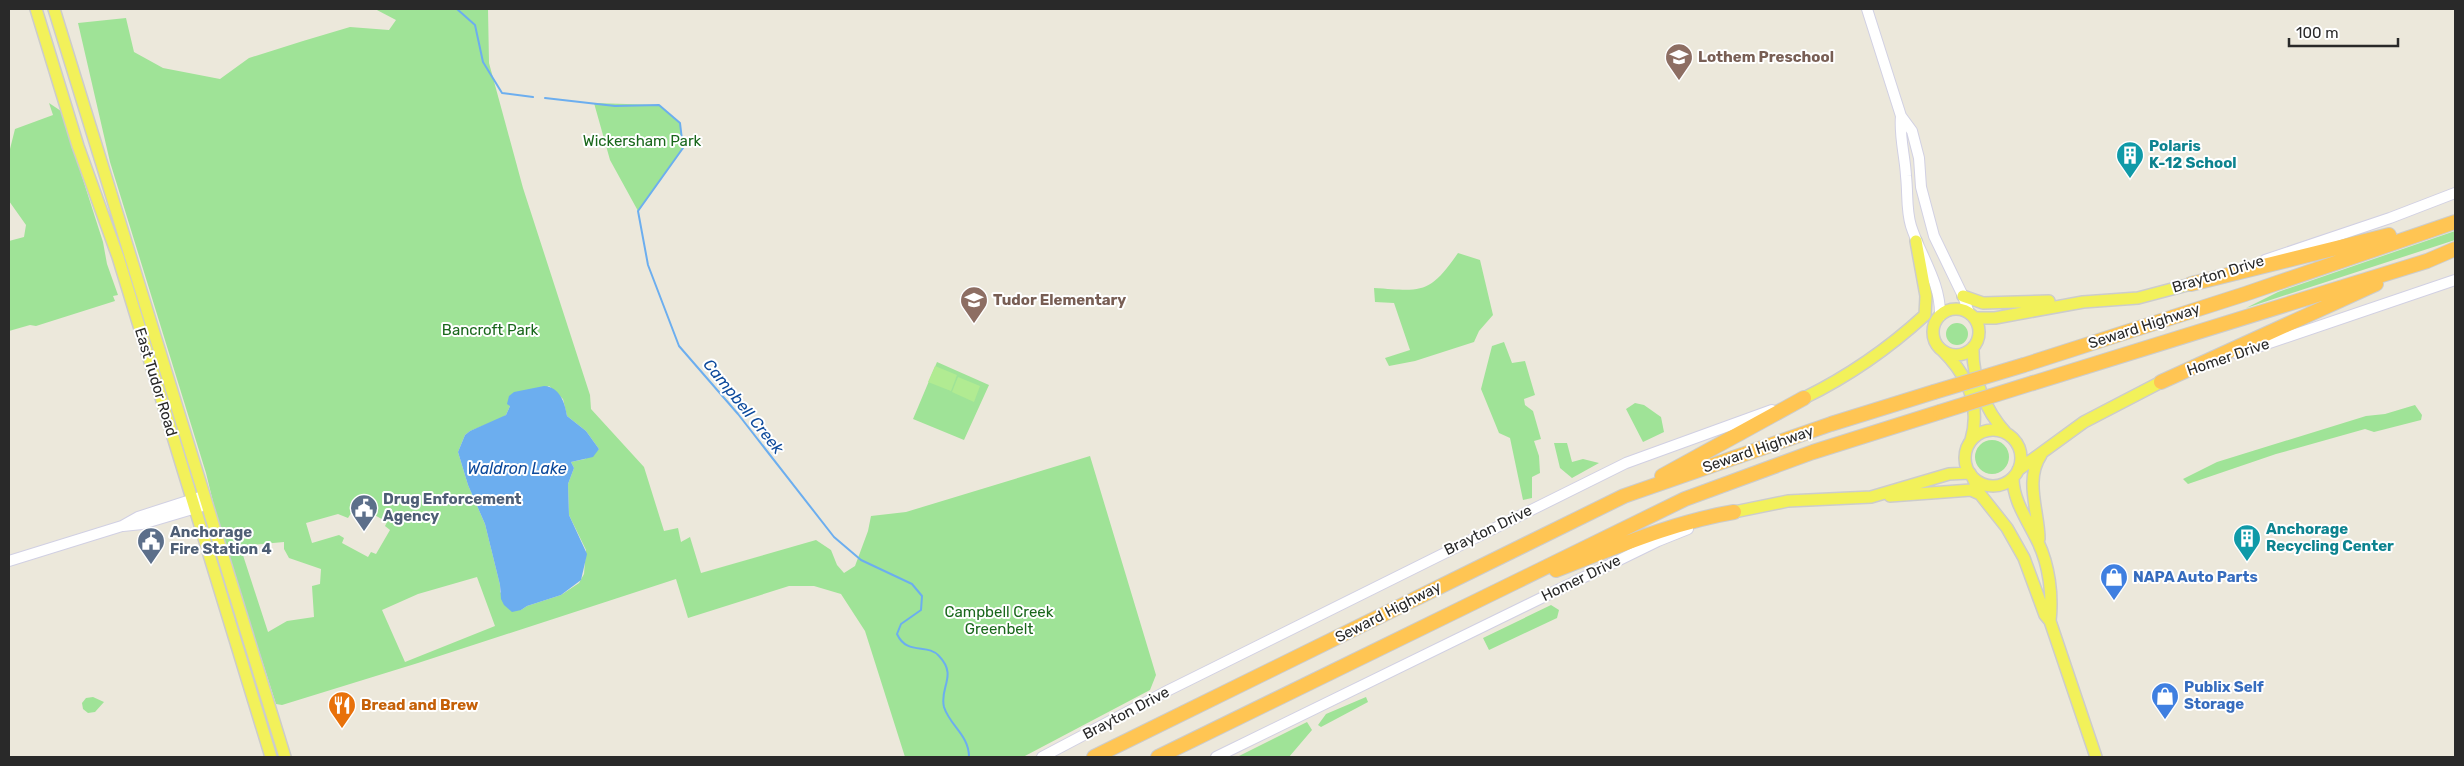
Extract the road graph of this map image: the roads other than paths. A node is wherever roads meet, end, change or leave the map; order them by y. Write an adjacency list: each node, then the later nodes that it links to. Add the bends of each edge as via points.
1 (36, 9): 31 (main road, East Tudor Road, via 78,146 118,258)
2 (54, 9): 30 (main road, East Tudor Road)
3 (1867, 9): 4 (main road)
4 (1901, 116): 8 (main road, via 1899,133 1904,153 1907,209); 13 (main road, via 1912,132 1919,158 1921,187 1934,236)
5 (2455, 193): 12 (main road, Brayton Drive, via 2390,218)
6 (2455, 218): 12 (highway, via 2314,256)
7 (2455, 222): 28 (highway, Seward Highway, bridge, via 2245,294 1831,424)
8 (1916, 241): 16 (main road, via 1937,286); 17 (main road, via 1926,296 1925,315)
9 (2455, 249): 10 (highway, Seward Highway)
10 (2427, 261): 20 (highway); 35 (highway, Seward Highway, bridge, via 1812,452 1685,499)
11 (2455, 280): 20 (main road, Homer Drive, via 2204,364)
12 (2190, 284): 14 (main road, Brayton Drive, via 2138,298)
13 (1963, 296): 14 (main road, via 1983,304); 15 (main road)
14 (2083, 302): 15 (main road, Brayton Drive, via 2010,316)
15 (1971, 315): 16 (main road, via 1956,309); 19 (main road, via 1979,329)
16 (1939, 318): 17 (main road, Brayton Drive); 18 (main road, via 1933,333)
17 (1917, 323): 21 (main road, Brayton Drive, via 1868,363)
18 (1938, 346): 19 (main road, via 1956,355); 23 (main road, via 1963,375 1971,394 1976,412)
19 (1973, 347): 22 (main road, via 1972,360 1984,401 1996,423)
20 (2161, 382): 24 (main road, Homer Drive, via 2084,422)
21 (1804, 398): 28 (highway); 39 (main road, Brayton Drive, via 1617,468 1178,685)
22 (2006, 433): 23 (main road, via 1991,430); 25 (main road, via 2018,444 2020,453)
23 (1971, 440): 26 (main road, via 1965,454)
24 (2042, 454): 25 (main road, Homer Drive); 33 (main road, via 2034,469 2032,483 2039,522)
25 (2015, 474): 26 (main road, via 2005,483 1988,485); 33 (main road, via 2014,493)
26 (1971, 475): 27 (main road); 29 (main road, Homer Drive, via 1949,474)
27 (1980, 494): 29 (main road, via 1971,490 1949,490); 36 (main road, via 2007,528 2024,558)
28 (1624, 496): 40 (highway, Seward Highway)
29 (1871, 497): 32 (main road, Homer Drive, via 1788,501)
30 (205, 500): 31 (main road); 38 (main road, East Tudor Road)
31 (193, 504): 34 (main road, via 138,517 122,526); 37 (main road, East Tudor Road)
32 (1734, 512): 35 (highway, via 1655,533); 42 (main road, Homer Drive, via 1658,540)
33 (2039, 544): 36 (main road, via 2049,580)
34 (9, 561)
35 (1492, 593): 41 (highway, Seward Highway)
36 (2050, 621): 43 (main road)
37 (271, 757)
38 (285, 757)
39 (1042, 757)
40 (1094, 757)
41 (1158, 757)
42 (1216, 757)
43 (2096, 757)

